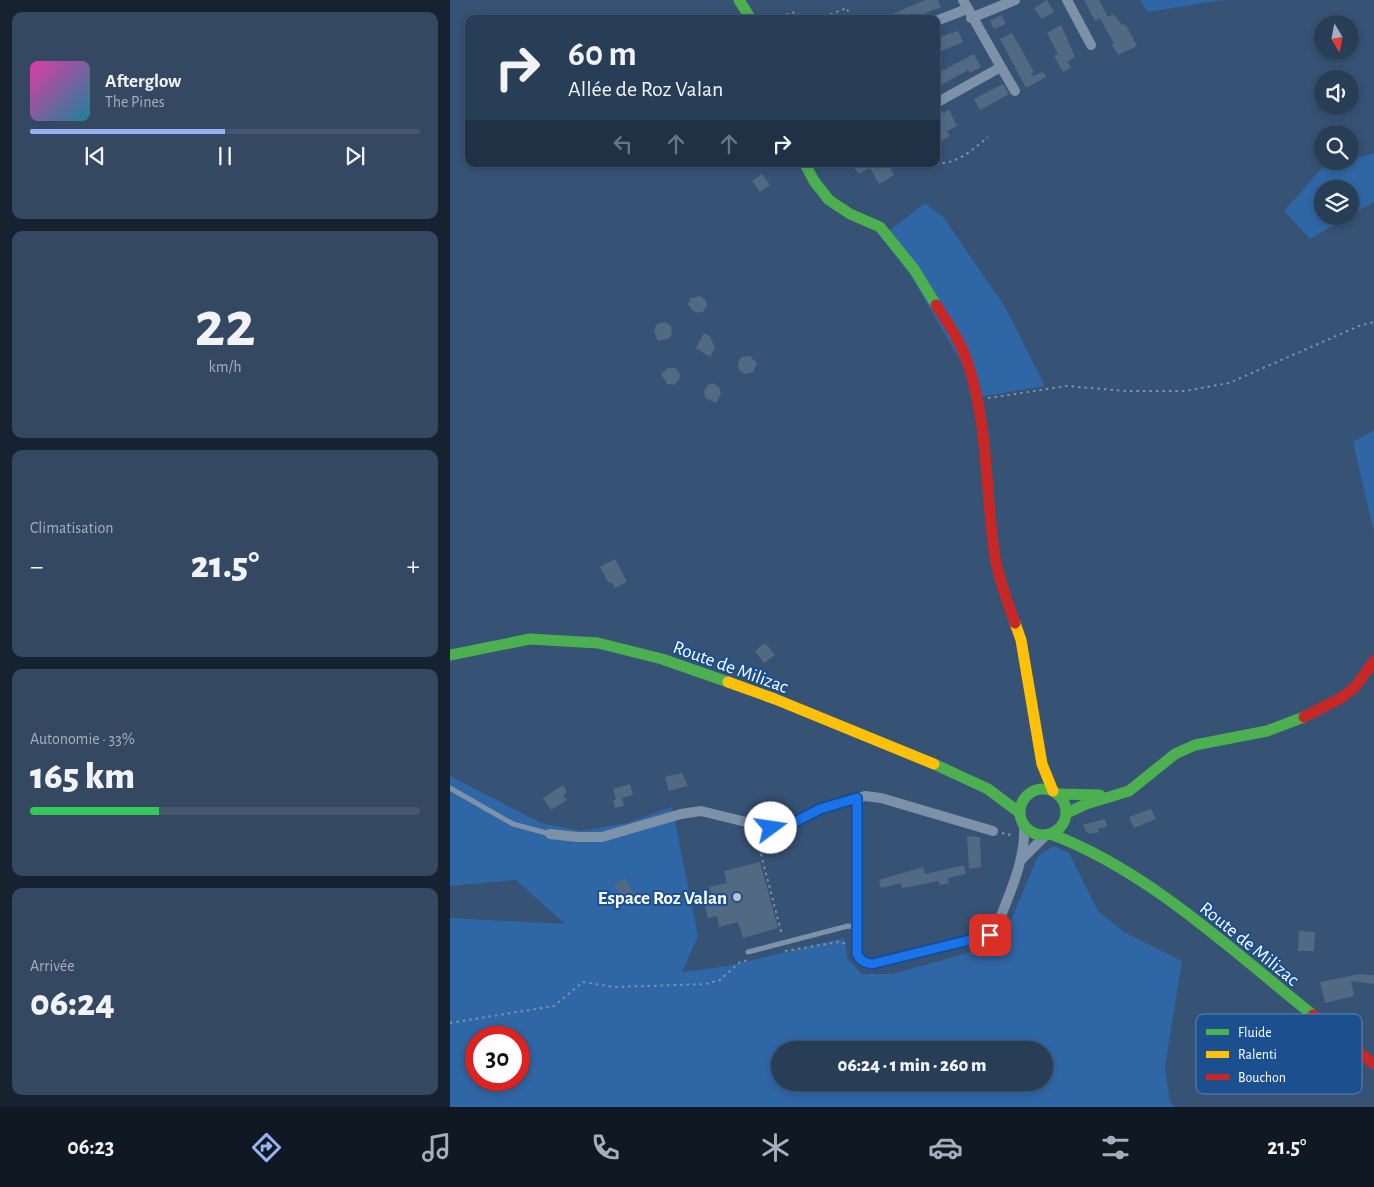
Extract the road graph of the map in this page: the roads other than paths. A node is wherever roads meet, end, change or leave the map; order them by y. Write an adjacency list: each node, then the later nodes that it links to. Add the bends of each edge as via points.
1 (739, 0): 5 (main road)
2 (1015, 0): 4 (street)
3 (1067, 0): 7 (street)
4 (967, 9): 6 (street); 8 (street)
5 (748, 15)
6 (940, 19)
7 (1091, 45)
8 (1001, 67): 9 (street); 10 (street)
9 (1015, 91)
10 (940, 101)
11 (807, 167): 14 (main road, via 829,200 850,214 880,227 914,269 961,345 977,399 986,451 995,557 1021,640)
12 (450, 656): 16 (main road, Route de Milizac, via 530,639 598,643 662,659 776,699)
13 (1374, 661): 19 (main road, via 1355,687 1308,716 1267,731 1195,745 1176,754 1129,791)
14 (1042, 764): 17 (main road); 18 (main road)
15 (450, 788): 24 (lane, via 513,824)
16 (988, 788): 18 (main road, Route de Milizac); 21 (main road, Route de Milizac)
17 (1056, 793): 18 (main road, via 1045,789); 19 (main road); 22 (main road, via 1065,803)
18 (1029, 794): 21 (main road, via 1022,801)
19 (1114, 795): 22 (main road, via 1086,804)
20 (857, 798): 23 (street, via 880,798); 24 (street, via 820,809 789,825 771,828 701,811 602,837); 28 (street)
21 (1022, 820): 25 (main road, via 1033,833); 27 (street, via 1025,840)
22 (1071, 822): 25 (main road); 26 (main road, Route de Milizac)
23 (993, 831)
24 (550, 834)
25 (1048, 835): 26 (main road, Route de Milizac, via 1068,840); 27 (street)
26 (1100, 855): 30 (main road, Route de Milizac, via 1161,894)
27 (1020, 861): 28 (street, via 996,929 990,935 872,964 859,959)
28 (857, 927): 29 (lane, via 848,926)
29 (748, 952)
30 (1311, 1014)
31 (1362, 1054): 32 (main road, Route de Milizac)
32 (1374, 1064)

